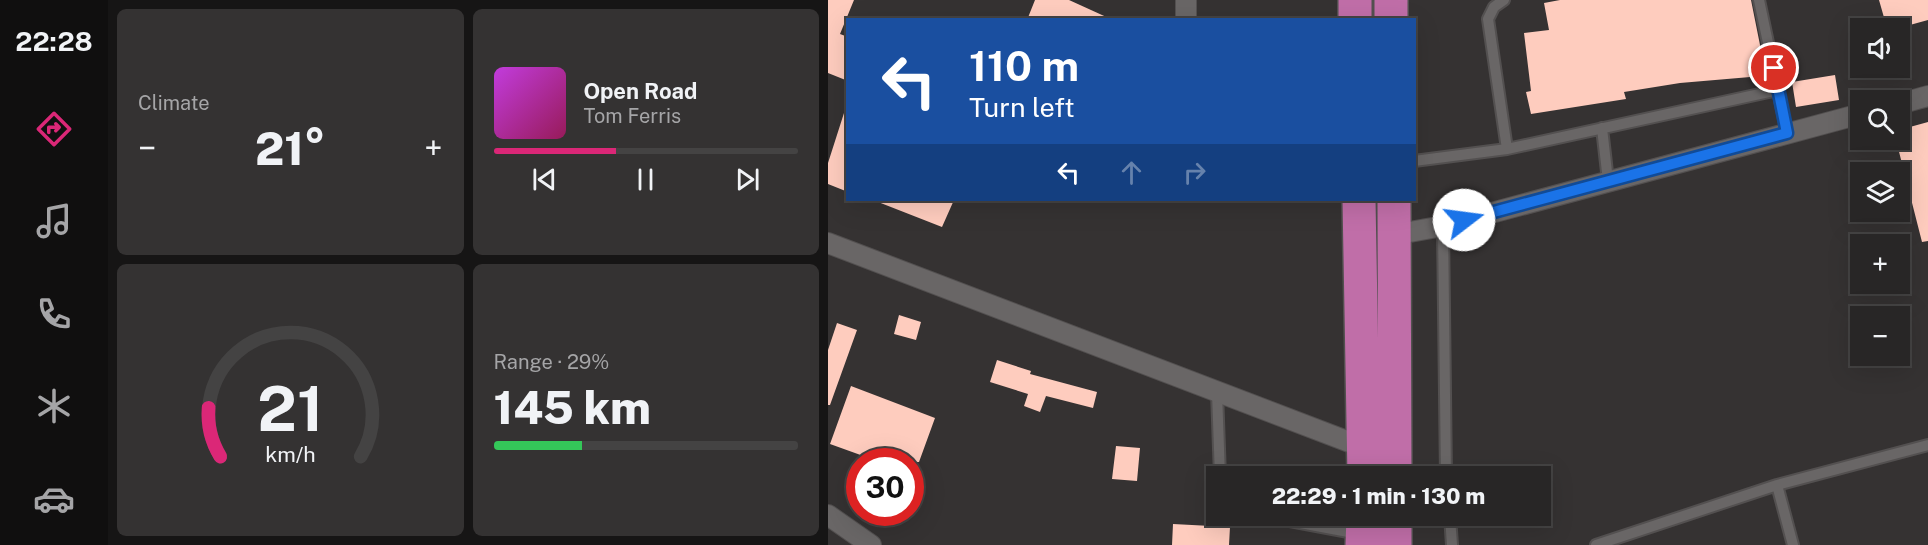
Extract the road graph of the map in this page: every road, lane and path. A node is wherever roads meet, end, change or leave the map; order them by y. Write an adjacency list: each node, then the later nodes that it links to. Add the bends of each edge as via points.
1 (1186, 0): 6 (street)
2 (1355, 0): 7 (highway)
3 (1391, 0): 8 (highway)
4 (1504, 0): 15 (lane, via 1494,7 1488,20)
5 (1759, 0): 9 (lane)
6 (1186, 18)
7 (1355, 18)
8 (1391, 18)
9 (1778, 90): 13 (lane); 14 (lane)
10 (1928, 96): 11 (street)
11 (1910, 101)
12 (1850, 117): 14 (street)
13 (1602, 128): 15 (lane); 17 (lane)
14 (1787, 133): 17 (street)
15 (1506, 149): 16 (lane)
16 (1416, 161)
17 (1608, 181): 20 (street)
18 (1359, 201): 25 (highway)
19 (1394, 201): 21 (highway)
20 (1443, 226): 21 (street); 28 (lane)
21 (1393, 235): 27 (highway)
22 (828, 243): 23 (street)
23 (1217, 392): 25 (street); 26 (lane)
24 (1928, 445): 29 (lane)
25 (1365, 463)
26 (1220, 466)
27 (1395, 466)
28 (1446, 466)
29 (1777, 484): 38 (lane); 39 (lane)
30 (828, 515): 35 (street)
31 (1325, 526): 34 (lane)
32 (1395, 526): 36 (highway)
33 (1451, 526): 37 (lane)
34 (1363, 532)
35 (871, 545)
36 (1395, 545)
37 (1452, 545)
38 (1596, 545)
39 (1793, 545)

